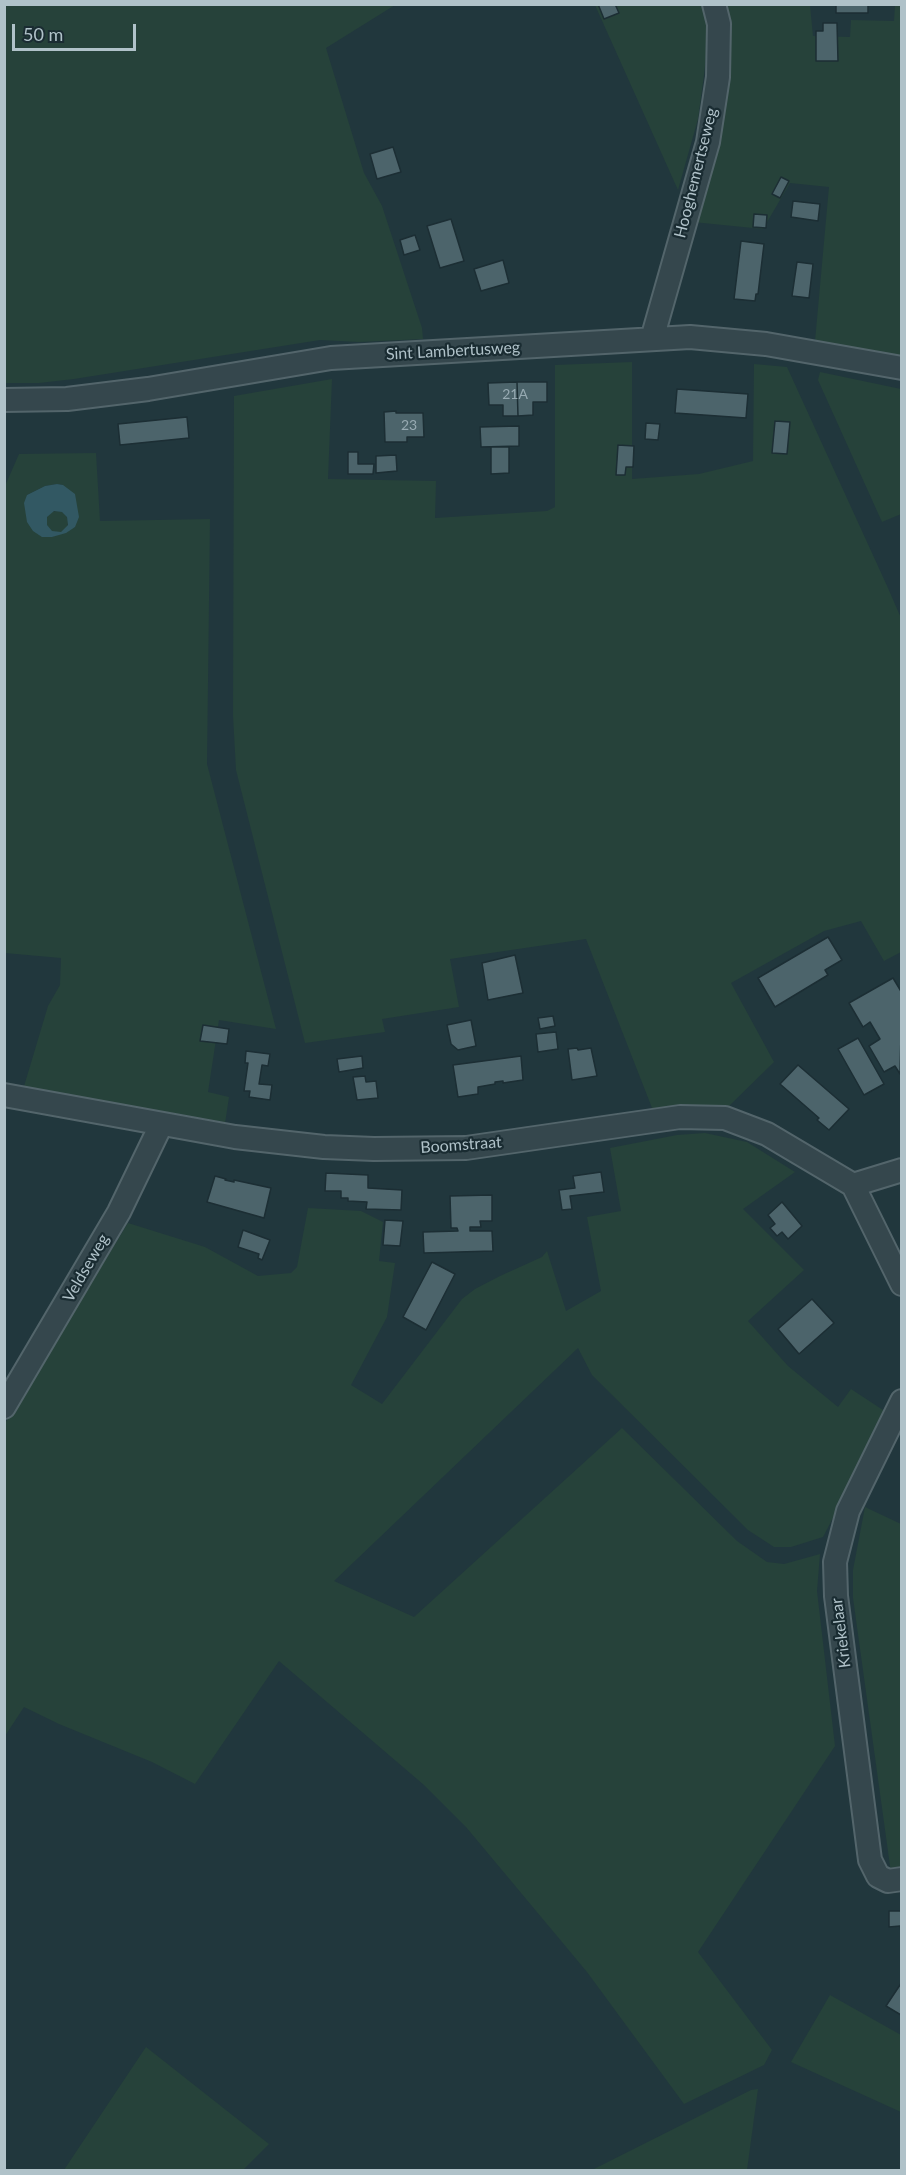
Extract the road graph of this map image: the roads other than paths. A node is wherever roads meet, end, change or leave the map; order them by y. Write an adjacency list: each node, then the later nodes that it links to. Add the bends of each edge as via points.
1 (714, 4): 2 (street, Hooghemertseweg, via 719,24 718,77 708,142)
2 (652, 339): 3 (street, Sint Lambertusweg, via 690,337 766,344); 4 (street, Sint Lambertusweg, via 331,358 136,391 67,399)
3 (902, 368)
4 (4, 399)
5 (4, 1095): 6 (street, Boomstraat)
6 (161, 1125): 8 (street, Boomstraat, via 324,1147 466,1148 680,1117 724,1118 766,1134); 11 (street, Veldseweg, via 119,1212)
7 (902, 1170): 8 (street)
8 (853, 1185): 9 (street)
9 (902, 1284)
10 (902, 1401): 12 (street, Kriekelaar, via 848,1511 836,1562 836,1596 870,1860 878,1876 888,1881)
11 (4, 1407)
12 (902, 1879)

